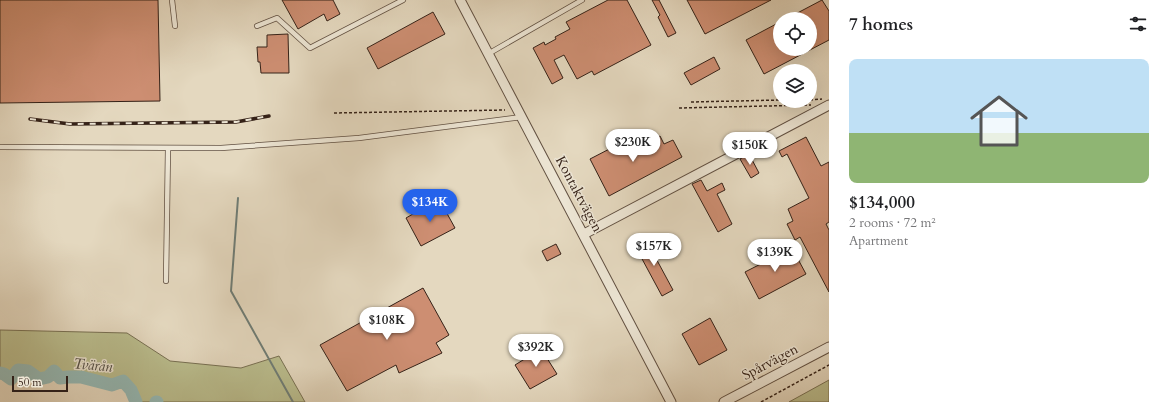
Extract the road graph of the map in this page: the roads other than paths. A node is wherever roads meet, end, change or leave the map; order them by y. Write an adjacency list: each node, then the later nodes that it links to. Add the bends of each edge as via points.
1 (172, 0): 5 (lane)
2 (403, 0): 6 (lane, via 310,48 277,18)
3 (460, 0): 7 (street, Kontaktvägen)
4 (582, 0): 7 (lane)
5 (175, 26)
6 (257, 26)
7 (488, 54): 9 (street, Kontaktvägen)
8 (826, 102): 12 (street)
9 (522, 117): 11 (lane, via 360,138 221,148); 12 (street, Kontaktvägen)
10 (0, 147): 11 (lane)
11 (168, 148): 13 (lane)
12 (584, 234): 15 (street, Kontaktvägen)
13 (166, 281)
14 (829, 347): 16 (street, Spårvägen)
15 (671, 402)
16 (724, 402)

